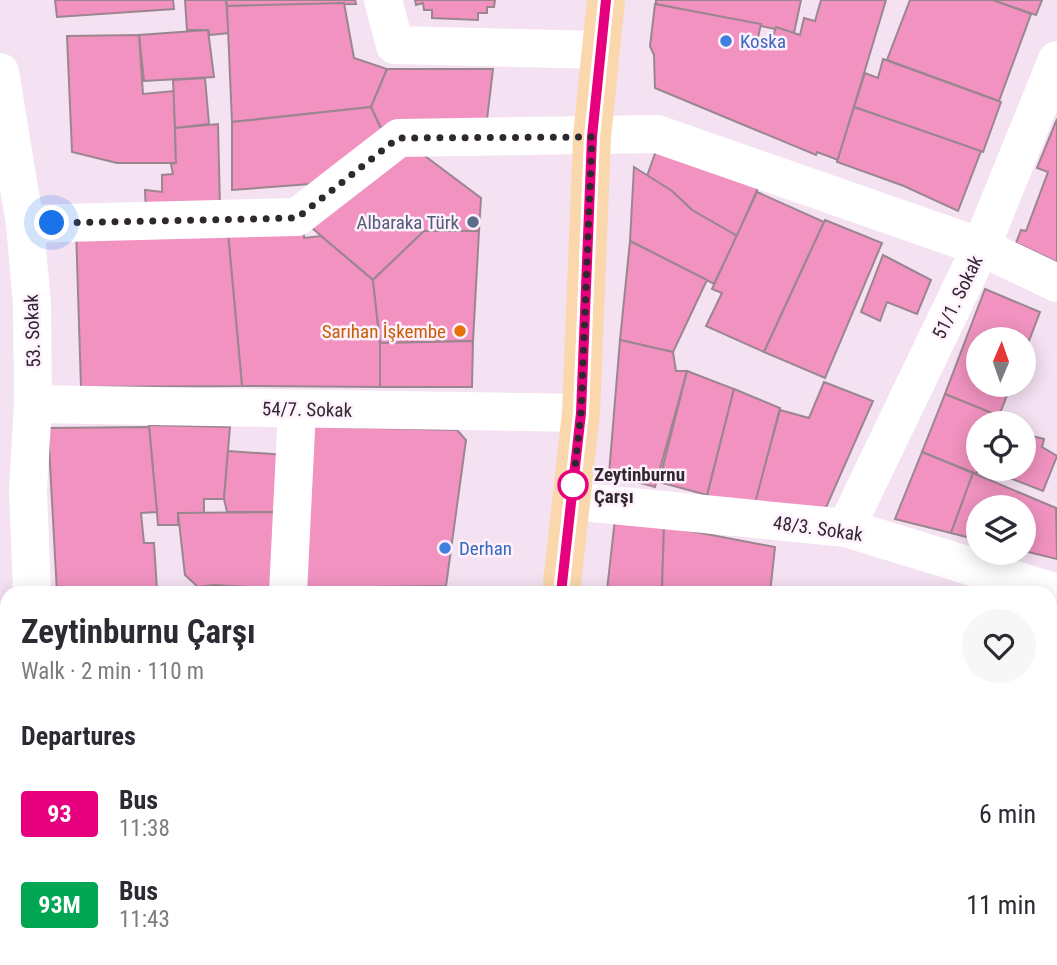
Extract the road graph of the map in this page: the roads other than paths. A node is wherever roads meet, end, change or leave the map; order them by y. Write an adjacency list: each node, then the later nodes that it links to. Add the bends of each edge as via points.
1 (383, 0): 3 (street, via 395,45)
2 (606, 0): 3 (main road)
3 (601, 50): 6 (main road)
4 (1057, 60): 8 (street, 51/1. Sokak)
5 (0, 72): 7 (street, 53. Sokak)
6 (592, 137): 7 (street, via 398,138 297,218); 8 (street, via 657,134); 13 (main road)
7 (25, 224): 10 (street, 53. Sokak)
8 (982, 247): 9 (street); 16 (street, 51/1. Sokak)
9 (1057, 283)
10 (16, 304): 11 (street, 53. Sokak)
11 (33, 404): 12 (street, 54/7. Sokak); 14 (street, 53. Sokak)
12 (296, 410): 13 (street, 54/7. Sokak); 18 (street)
13 (581, 413): 15 (main road)
14 (14, 490): 17 (street, 53. Sokak)
15 (572, 501): 16 (street, 48/3. Sokak); 19 (main road)
16 (846, 528): 20 (street, 48/3. Sokak)
17 (31, 586)
18 (288, 586)
19 (562, 586)
20 (1034, 586)

